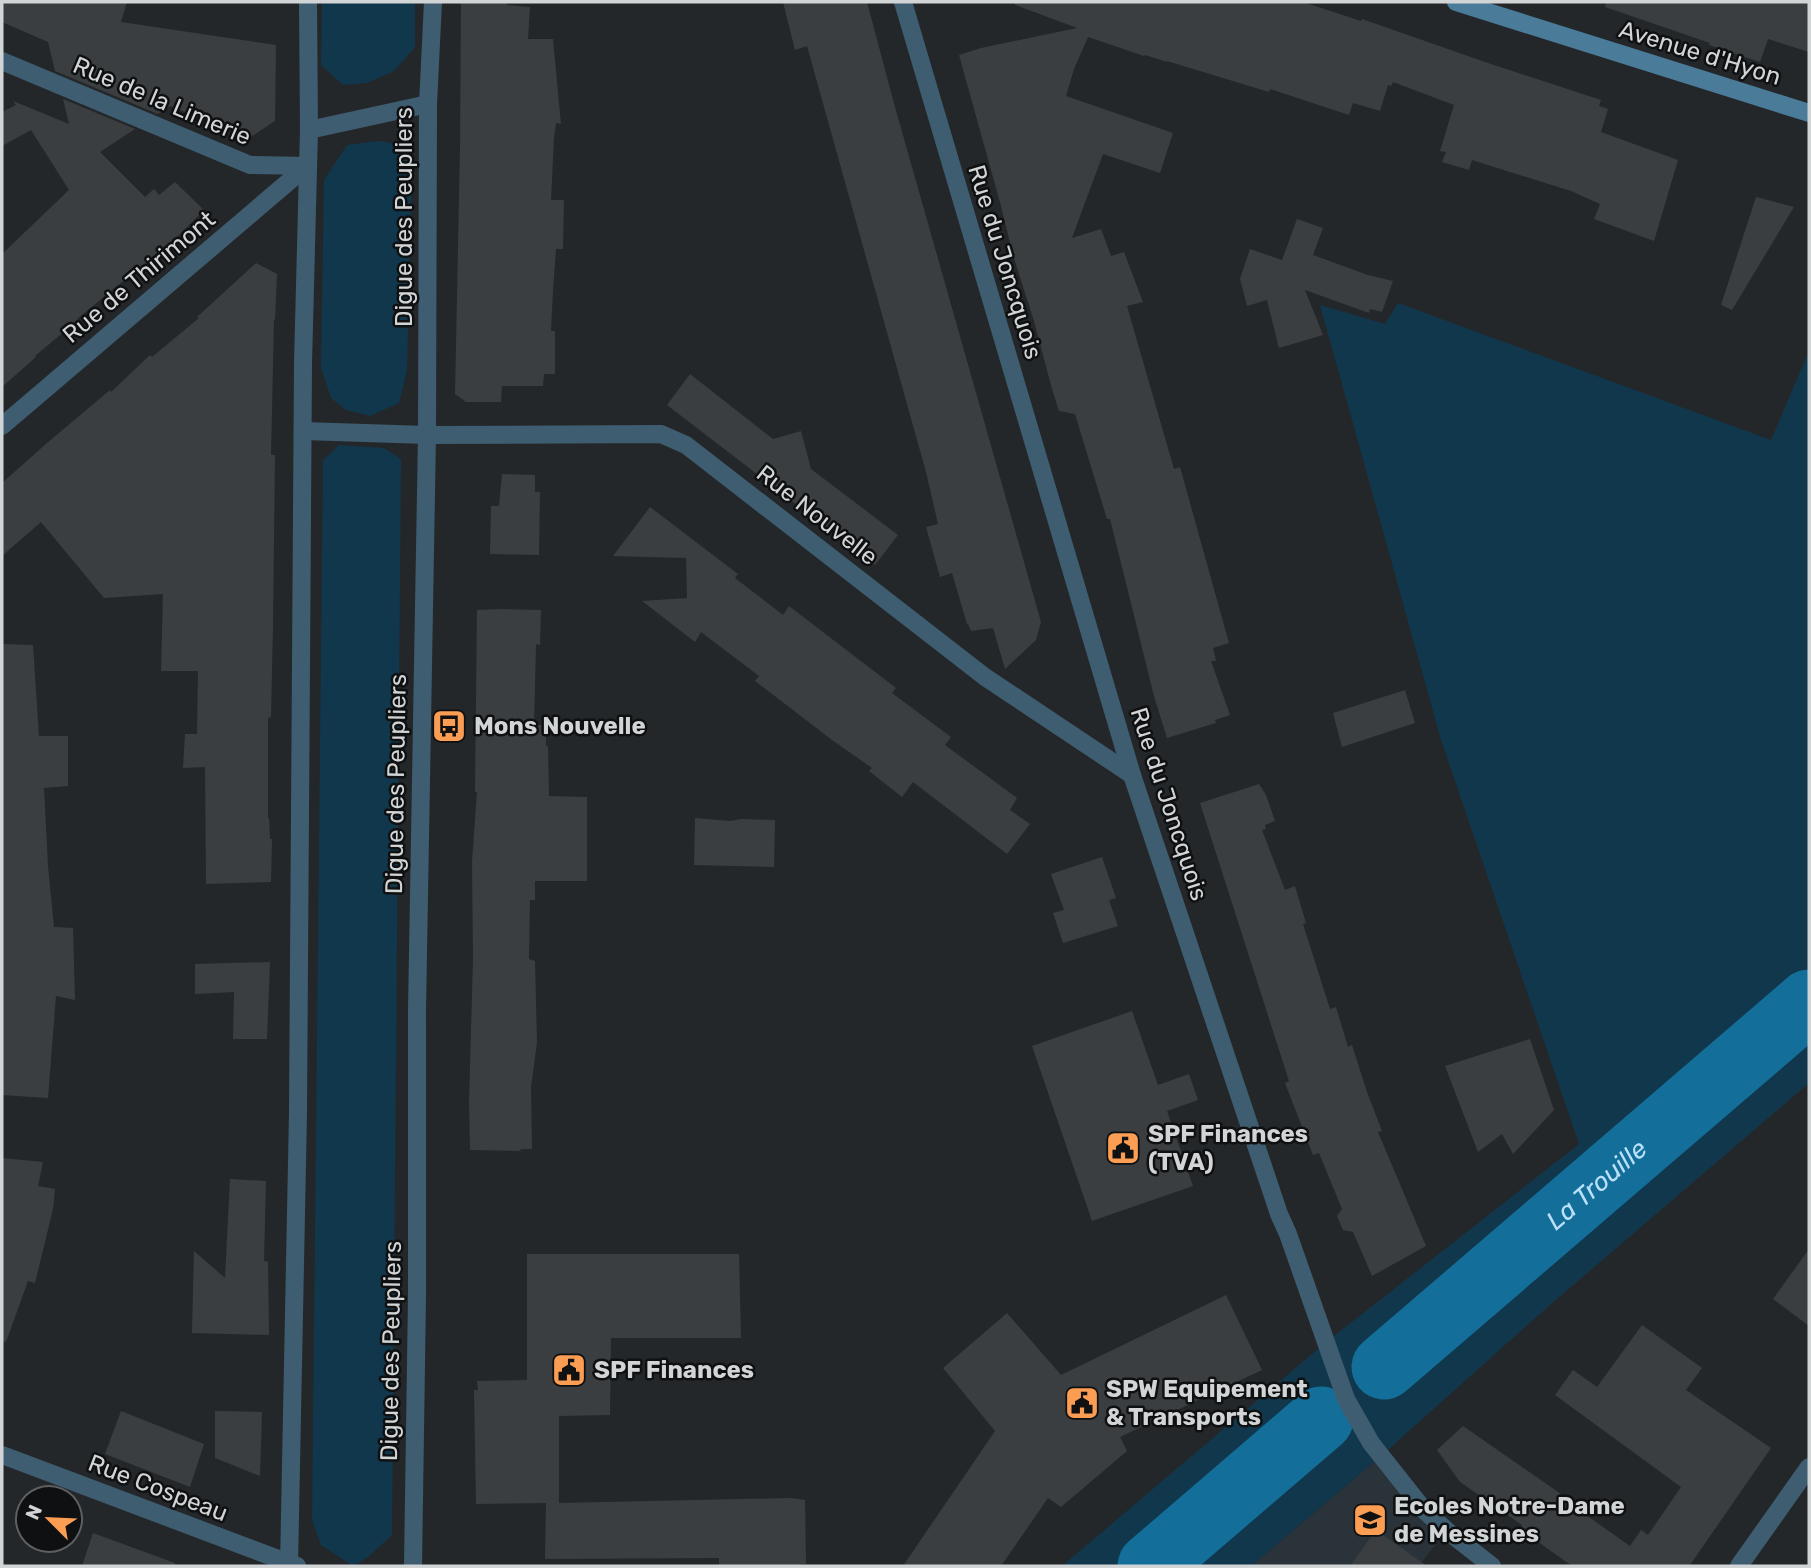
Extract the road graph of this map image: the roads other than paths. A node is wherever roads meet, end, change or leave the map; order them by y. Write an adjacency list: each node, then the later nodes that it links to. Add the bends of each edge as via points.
1 (309, 2): 8 (street)
2 (433, 2): 6 (street, Digue des Peupliers)
3 (903, 2): 13 (street, Rue du Joncquois)
4 (1456, 2): 7 (street, Avenue d'Hyon)
5 (2, 61): 9 (street, Rue de la Limerie, via 250,165)
6 (428, 104): 8 (street); 12 (street, Digue des Peupliers)
7 (1809, 113)
8 (309, 130): 9 (street)
9 (307, 166): 10 (street, Rue de Thirimont); 11 (street)
10 (2, 426)
11 (303, 431): 12 (street, Rue Nouvelle); 16 (street)
12 (427, 435): 13 (street, Rue Nouvelle, via 661,434 686,445 985,677); 17 (street, Digue des Peupliers)
13 (1132, 775): 18 (street, Rue du Joncquois, via 1346,1399 1371,1443 1424,1510)
14 (2, 1455): 16 (street, Rue Cospeau)
15 (1809, 1467): 19 (street)
16 (292, 1565)
17 (413, 1566)
18 (1492, 1566)
19 (1739, 1566)

